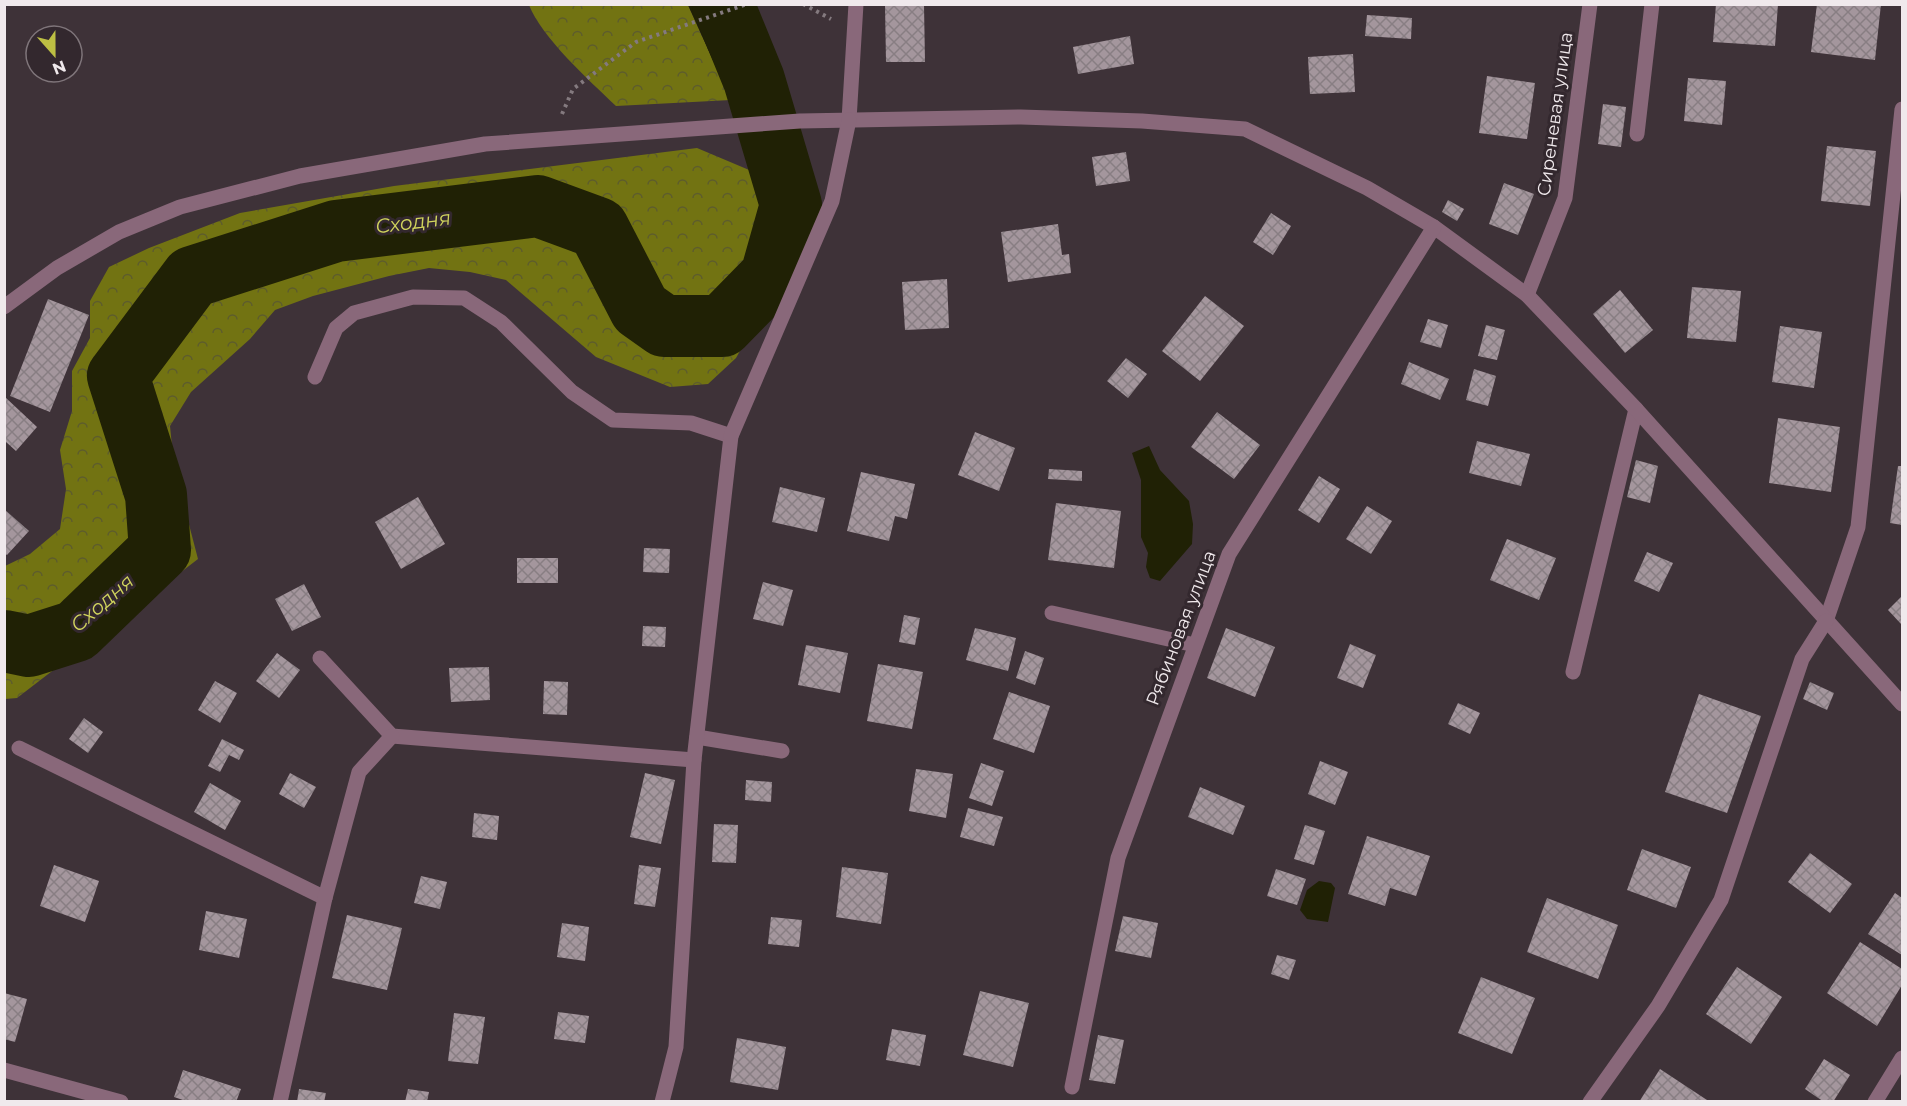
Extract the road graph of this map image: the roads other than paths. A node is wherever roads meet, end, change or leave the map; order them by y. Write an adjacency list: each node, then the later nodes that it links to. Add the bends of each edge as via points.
1 (856, 4): 5 (street)
2 (1652, 4): 6 (street)
3 (1593, 7): 8 (street, Сиреневая улица, via 1564,198)
4 (1902, 109): 14 (street, via 1858,527)
5 (849, 120): 7 (street, via 1021,117 1245,129 1367,188); 9 (street, via 485,144 300,176 180,207 119,232 57,268); 12 (street, via 832,201)
6 (1637, 134)
7 (1434, 227): 8 (street); 15 (street, Рябиновая улица, via 1229,554)
8 (1527, 296): 11 (street)
9 (4, 308)
10 (315, 377): 12 (street, via 336,328 354,313 413,297 464,298 501,322 572,393 613,420 691,423)
11 (1636, 409): 14 (street); 17 (street)
12 (731, 436): 20 (street)
13 (1052, 613): 15 (street)
14 (1826, 621): 18 (street); 31 (street, via 1802,659 1721,900 1658,1006)
15 (1195, 645): 27 (street, Рябиновая улица, via 1118,858)
16 (320, 658): 19 (street)
17 (1573, 672)
18 (1902, 704)
19 (392, 736): 23 (street); 24 (street, via 359,772)
20 (697, 737): 22 (street); 23 (street)
21 (19, 748): 24 (street)
22 (782, 751)
23 (694, 760): 30 (street, via 676,1047)
24 (325, 898): 29 (street)
25 (1902, 1058): 32 (street)
26 (4, 1070): 28 (street)
27 (1072, 1087)
28 (121, 1101)
29 (280, 1101)
30 (662, 1101)
31 (1590, 1101)
32 (1875, 1101)

